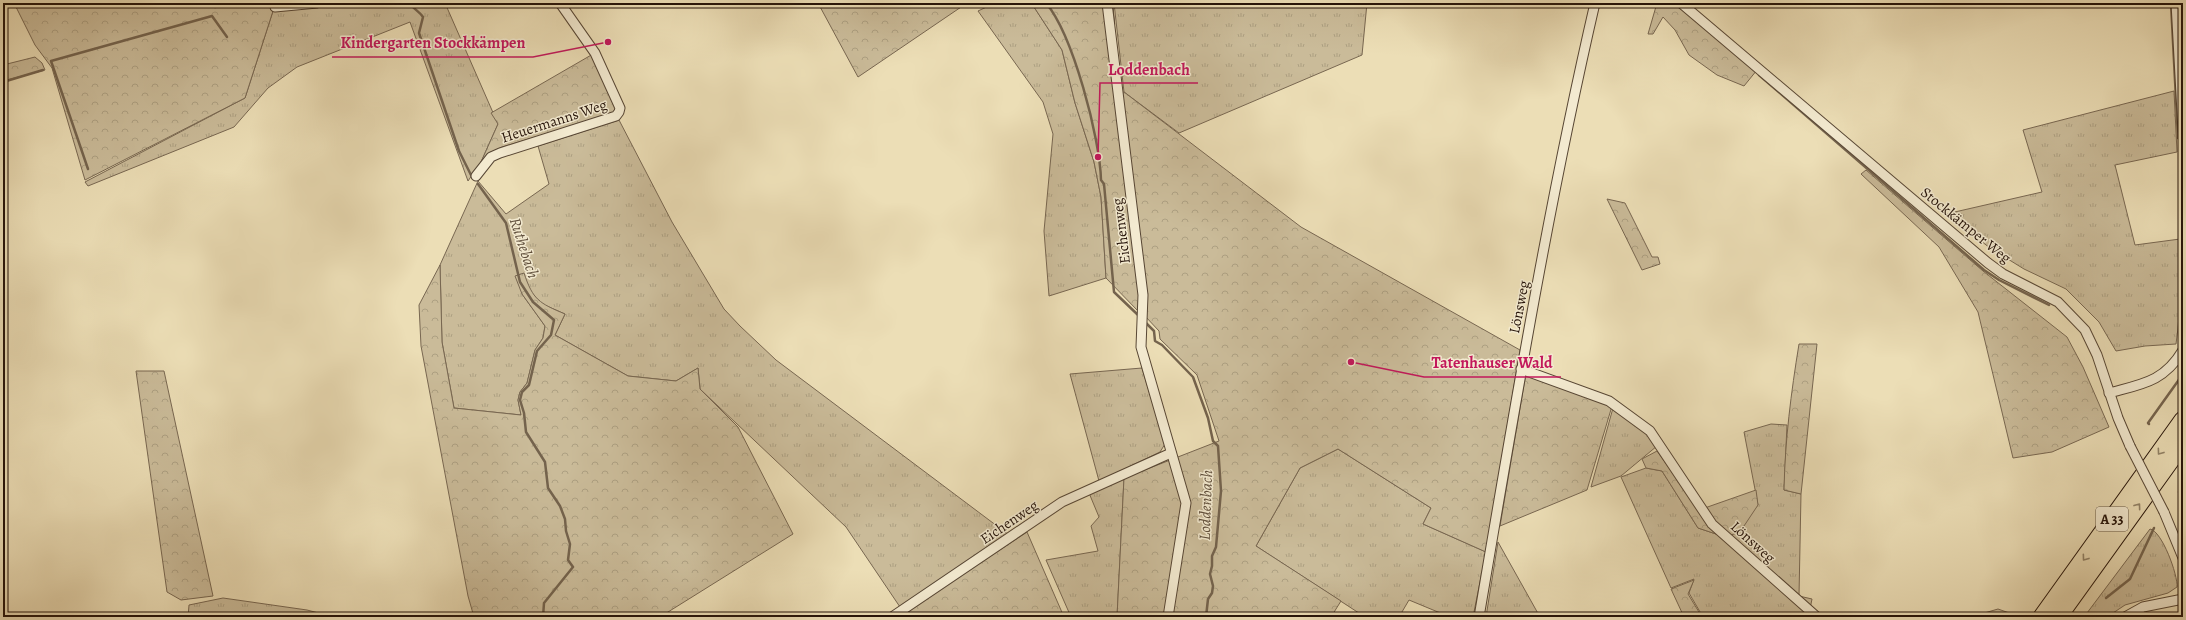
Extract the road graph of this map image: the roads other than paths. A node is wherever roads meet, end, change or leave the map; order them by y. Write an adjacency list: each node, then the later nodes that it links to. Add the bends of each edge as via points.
1 (316, 3): 7 (street)
2 (560, 3): 9 (street, Heuermanns Weg, via 595,53 620,108 619,112 616,116 495,155)
3 (1107, 3): 15 (street, Eichenweg, via 1142,295 1141,347)
4 (1595, 3): 11 (street, Lönsweg, via 1570,111)
5 (1681, 3): 12 (street, Stockkämper Weg, via 1988,263 2003,274 2046,295 2068,311 2092,342)
6 (2176, 3): 8 (street)
7 (275, 7)
8 (2183, 131)
9 (476, 176)
10 (2183, 350): 12 (street, via 2176,362 2153,381)
11 (1521, 369): 20 (street, Lönsweg); 21 (street, Lönsweg, via 1609,401 1650,431 1712,524)
12 (2109, 393): 16 (street, Stockkämper Weg, bridge, via 2130,446 2164,512)
13 (2183, 420): 22 (highway, A 33, one-way to 22)
14 (2183, 443): 23 (highway, A 33, one-way to 14)
15 (1171, 452): 18 (street, Eichenweg, via 1062,502); 19 (street, Eichenweg, via 1186,503)
16 (2183, 558)
17 (2183, 599): 24 (street, via 2143,607)
18 (892, 617)
19 (1168, 617)
20 (1479, 617)
21 (1817, 617)
22 (2042, 617)
23 (2058, 617)
24 (2125, 617)

